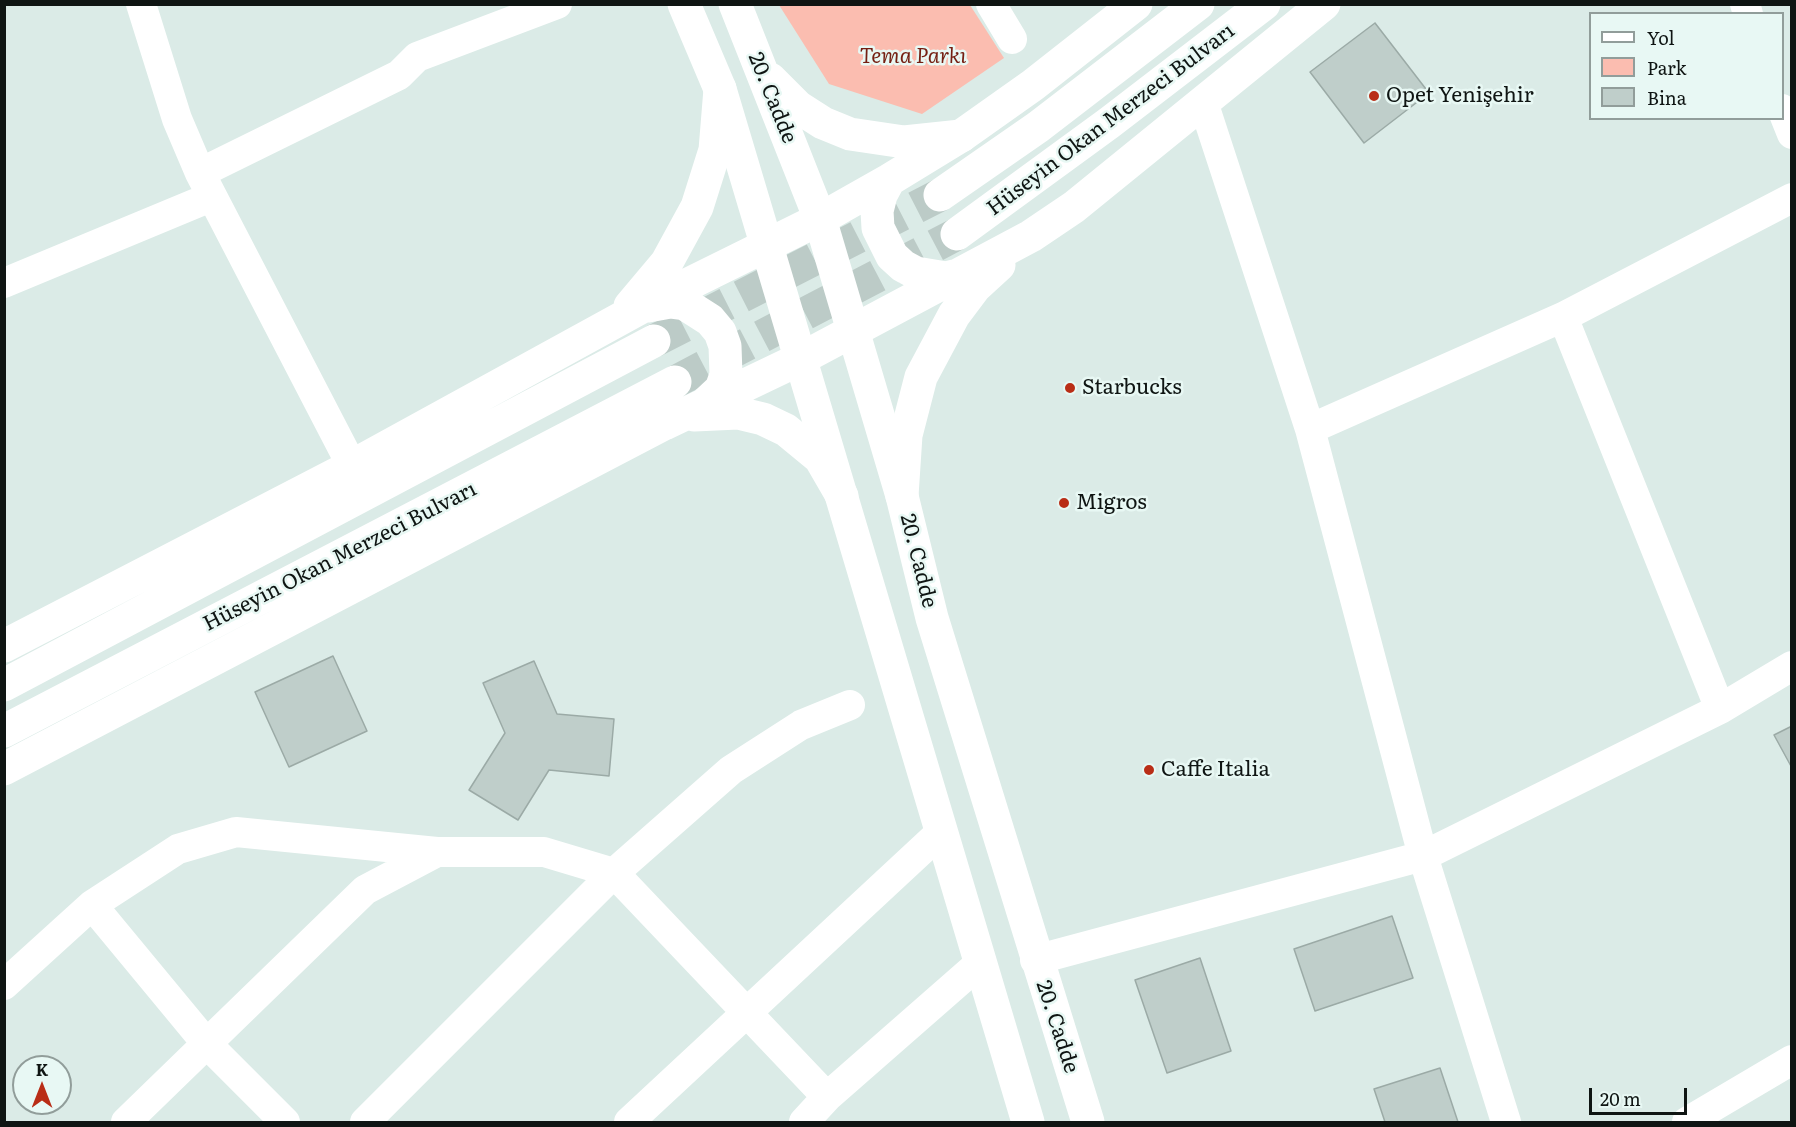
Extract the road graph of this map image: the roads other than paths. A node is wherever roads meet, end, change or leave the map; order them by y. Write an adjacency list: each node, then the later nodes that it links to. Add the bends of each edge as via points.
1 (141, 4): 18 (street, via 177,119)
2 (557, 4): 18 (street, via 417,57 399,75)
3 (684, 4): 12 (main road)
4 (735, 4): 11 (main road, 20. Cadde)
5 (991, 4): 10 (street)
6 (1136, 4): 16 (main road)
7 (1198, 4): 19 (main road, Hüseyin Okan Merzeci Bulvarı, via 1038,127)
8 (1264, 4): 22 (main road, Hüseyin Okan Merzeci Bulvarı)
9 (1324, 4): 13 (main road)
10 (1012, 39)
11 (758, 64): 16 (main road, via 798,107 850,134 904,142); 21 (main road, 20. Cadde)
12 (720, 89): 24 (main road); 29 (main road, via 715,150 698,207 684,235 648,286)
13 (1203, 102): 23 (main road, via 1074,207); 36 (street)
14 (1784, 115): 15 (street)
15 (1791, 134)
16 (961, 136): 17 (main road)
17 (889, 180): 21 (main road); 25 (main road, via 881,195 878,228 892,256 916,273 946,278)
18 (205, 185): 26 (street); 37 (street)
19 (940, 195)
20 (1791, 198): 28 (street)
21 (820, 219): 24 (main road); 30 (main road, 20. Cadde)
22 (957, 234)
23 (1031, 236): 25 (main road); 39 (main road, via 975,287 936,345 912,405 902,465)
24 (767, 244): 27 (main road); 32 (main road)
25 (961, 274): 30 (main road)
26 (4, 283)
27 (640, 308): 29 (main road); 34 (main road, via 655,303 685,304 711,320 720,332 728,360 726,375 721,389)
28 (1563, 317): 36 (street); 44 (street)
29 (603, 329): 37 (main road)
30 (855, 330): 32 (main road); 39 (main road, 20. Cadde)
31 (654, 341): 42 (main road, Hüseyin Okan Merzeci Bulvarı)
32 (802, 358): 34 (main road); 38 (main road)
33 (675, 382): 45 (main road, Hüseyin Okan Merzeci Bulvarı)
34 (706, 403): 35 (main road)
35 (664, 424): 38 (main road, via 713,412 763,419 804,443 826,467); 46 (main road)
36 (1310, 429): 49 (street)
37 (352, 466): 40 (main road)
38 (842, 496): 47 (main road)
39 (902, 496): 52 (main road, 20. Cadde, via 932,618)
40 (4, 646)
41 (1791, 666): 44 (street)
42 (4, 685)
43 (850, 705): 50 (street, via 801,725 731,770)
44 (1720, 709): 49 (street)
45 (4, 731)
46 (4, 769)
47 (941, 832): 53 (main road); 55 (street)
48 (437, 852): 50 (street, via 544,852); 51 (street, via 236,832 178,849); 56 (street, via 365,890)
49 (1423, 856): 52 (street); 66 (street)
50 (614, 873): 55 (street); 61 (street)
51 (92, 905): 54 (street); 56 (street)
52 (1035, 960): 65 (main road, 20. Cadde)
53 (980, 963): 58 (street); 64 (main road)
54 (4, 985)
55 (747, 1011): 58 (street); 62 (street)
56 (207, 1044): 59 (street); 60 (street)
57 (1791, 1060): 67 (street)
58 (827, 1097): 63 (street)
59 (126, 1122)
60 (285, 1122)
61 (364, 1122)
62 (629, 1122)
63 (804, 1122)
64 (1028, 1122)
65 (1088, 1122)
66 (1506, 1122)
67 (1687, 1122)

